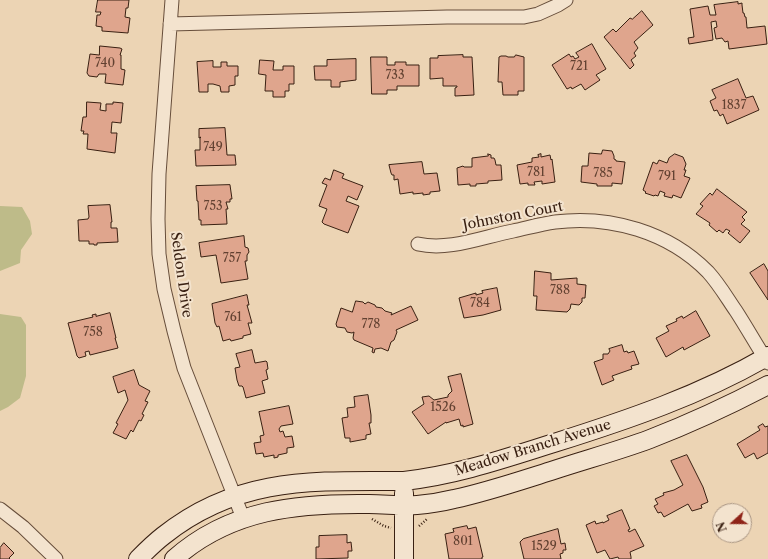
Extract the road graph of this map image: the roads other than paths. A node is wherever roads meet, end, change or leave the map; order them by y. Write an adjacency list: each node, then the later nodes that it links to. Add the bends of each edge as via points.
1 (172, 0): 3 (street, Seldon Drive)
2 (566, 0): 3 (street, via 538,14 524,17)
3 (170, 24): 8 (street, Seldon Drive, via 158,174 159,254 166,296 184,368)
4 (418, 244): 5 (street, Johnston Court, via 445,246 498,233 572,221 623,225 652,234 672,244 708,273 721,288)
5 (767, 359): 7 (main road, Meadow Branch Avenue, via 673,402 626,420 476,468)
6 (768, 385): 9 (main road, Meadow Branch Avenue, via 695,420 620,449 454,499)
7 (404, 481): 8 (main road, Meadow Branch Avenue, via 302,482 268,486); 9 (main road)
8 (234, 496): 11 (street, Seldon Drive); 13 (main road, Meadow Branch Avenue, via 182,521)
9 (403, 505): 11 (main road, Meadow Branch Avenue, via 295,507); 15 (main road)
10 (0, 509): 12 (street, via 23,526)
11 (243, 518): 14 (main road, Meadow Branch Avenue, via 202,538)
12 (56, 559)
13 (138, 559)
14 (174, 559)
15 (404, 559)

